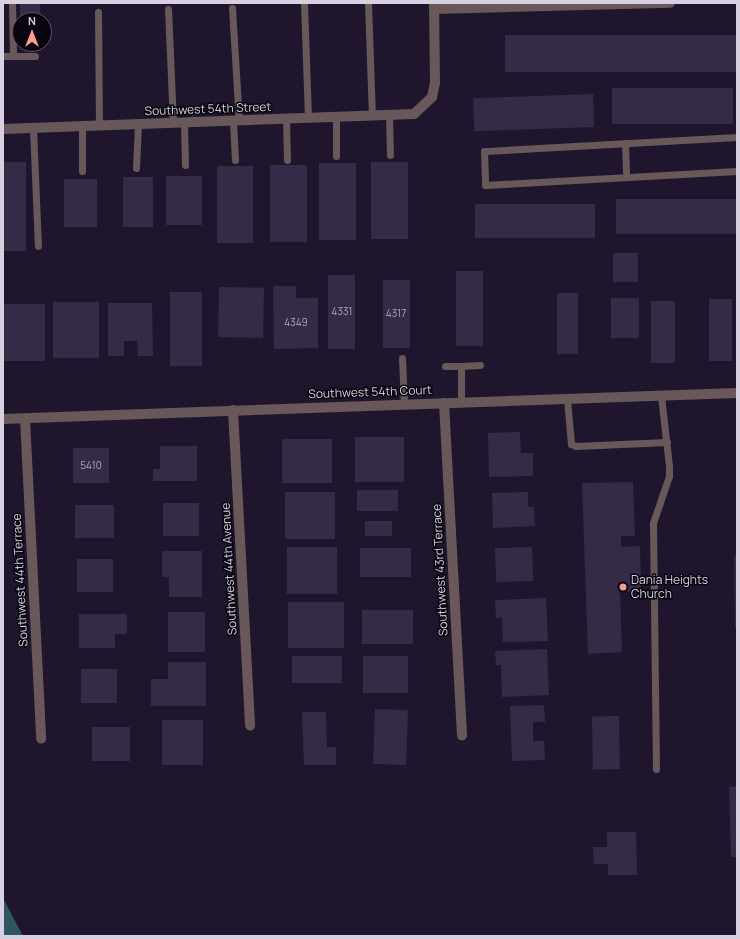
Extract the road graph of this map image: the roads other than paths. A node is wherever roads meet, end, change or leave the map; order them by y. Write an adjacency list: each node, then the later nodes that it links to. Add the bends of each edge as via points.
1 (12, 3): 9 (lane)
2 (304, 3): 15 (lane)
3 (368, 3): 13 (lane)
4 (670, 3): 5 (street)
5 (434, 6): 12 (street, Southwest 54th Street, via 435,83 432,97 414,114)
6 (232, 8): 17 (lane)
7 (168, 9): 18 (lane)
8 (98, 12): 21 (lane)
9 (13, 55): 10 (lane); 11 (lane)
10 (3, 56)
11 (35, 56)
12 (389, 115): 13 (street, Southwest 54th Street); 27 (lane)
13 (372, 116): 14 (street, Southwest 54th Street)
14 (336, 117): 15 (street, Southwest 54th Street); 28 (lane)
15 (308, 118): 16 (street, Southwest 54th Street)
16 (286, 119): 17 (street, Southwest 54th Street); 30 (lane)
17 (236, 121): 19 (street, Southwest 54th Street); 29 (lane)
18 (173, 123): 19 (street, Southwest 54th Street); 20 (street, Southwest 54th Street)
19 (184, 123): 31 (lane)
20 (138, 124): 21 (street, Southwest 54th Street); 32 (lane)
21 (99, 126): 22 (street, Southwest 54th Street)
22 (82, 127): 23 (street, Southwest 54th Street); 33 (lane)
23 (33, 128): 24 (street, Southwest 54th Street); 36 (lane)
24 (3, 130)
25 (737, 138): 26 (lane)
26 (625, 143): 35 (lane); 35 (lane, via 484,151 485,185)
27 (390, 154)
28 (336, 156)
29 (234, 160)
30 (287, 160)
31 (185, 165)
32 (136, 168)
33 (82, 171)
34 (737, 171): 35 (lane)
35 (626, 176)
36 (38, 246)
37 (402, 358): 46 (lane)
38 (480, 365): 40 (lane)
39 (445, 366): 40 (lane)
40 (461, 366): 44 (lane)
41 (737, 393): 42 (street, Southwest 54th Court)
42 (661, 396): 43 (street, Southwest 54th Court); 50 (lane)
43 (567, 399): 44 (street, Southwest 54th Court); 50 (lane, via 571,444 576,446)
44 (461, 402): 45 (street, Southwest 54th Court)
45 (444, 403): 46 (street, Southwest 54th Court); 52 (street, Southwest 43rd Terrace)
46 (404, 404): 47 (street, Southwest 54th Court)
47 (233, 410): 48 (street, Southwest 54th Court); 51 (street, Southwest 44th Avenue)
48 (25, 419): 49 (street, Southwest 54th Court); 53 (street, Southwest 44th Terrace)
49 (3, 420)
50 (667, 442): 54 (lane, via 669,476 653,523)
51 (250, 726)
52 (462, 736)
53 (41, 739)
54 (656, 770)

